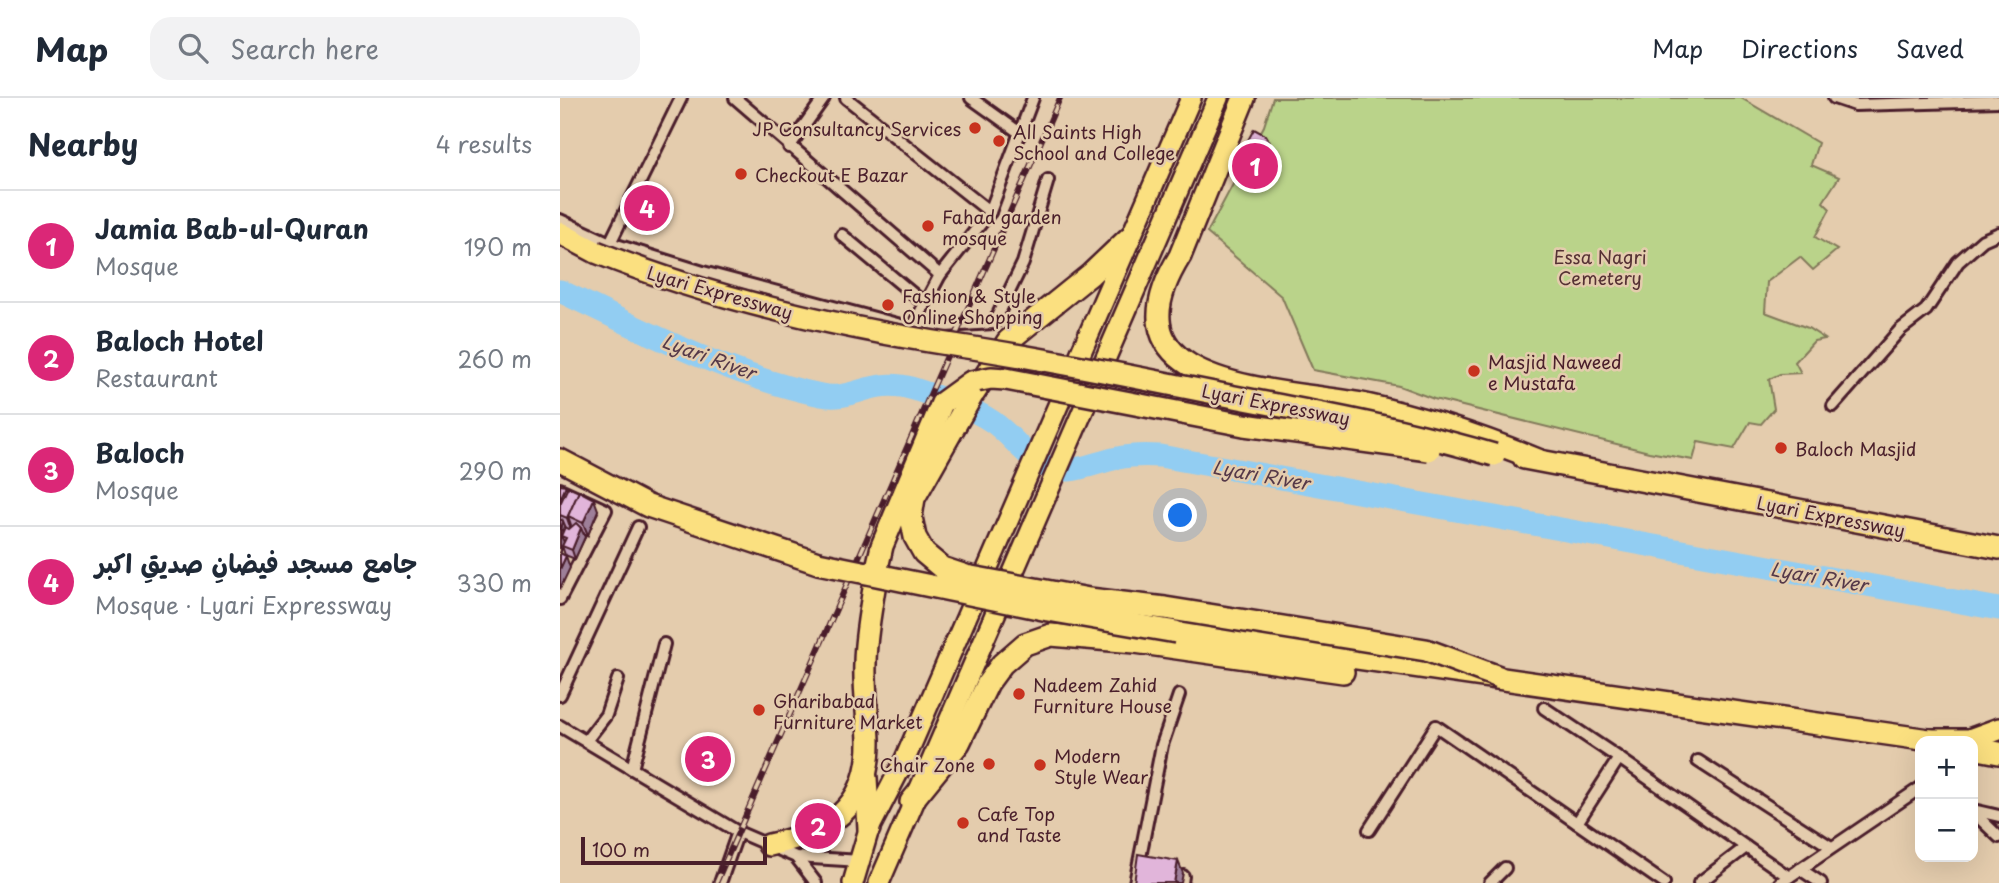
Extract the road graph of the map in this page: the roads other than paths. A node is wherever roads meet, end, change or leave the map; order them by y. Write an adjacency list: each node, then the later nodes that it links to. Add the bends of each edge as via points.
1 (681, 98): 23 (street)
2 (735, 98): 15 (street)
3 (824, 98): 15 (street)
4 (846, 98): 13 (street)
5 (866, 98): 13 (street)
6 (971, 98): 14 (street)
7 (1032, 98): 14 (street)
8 (1191, 98): 22 (highway)
9 (1219, 98): 53 (highway)
10 (1244, 98): 30 (highway, via 1158,303 1167,342 1196,372 1224,381 1366,405 1469,432)
11 (1834, 98): 12 (street, via 1854,105)
12 (1999, 101)
13 (862, 111): 17 (street)
14 (1020, 133): 17 (street)
15 (789, 147): 24 (street)
16 (1048, 180): 26 (street, via 1023,263 994,323)
17 (990, 212): 24 (street)
18 (560, 220): 23 (street)
19 (560, 233): 28 (highway, Lyari Expressway, bridge, via 641,270 776,309 932,343 1369,422)
20 (1999, 233): 27 (street, via 1958,261 1926,310 1900,330)
21 (842, 235): 25 (street)
22 (1130, 237): 36 (highway, bridge, via 1008,341 971,397 914,498 911,517 924,553 942,568 1031,589 1426,650); 58 (highway, via 905,759)
23 (610, 243): 26 (street)
24 (940, 275): 25 (street)
25 (925, 304): 26 (street)
26 (912, 328)
27 (1833, 406)
28 (1494, 455): 30 (highway, Lyari Expressway); 51 (highway, bridge, via 1244,425 1006,379 979,380 949,395 935,415 877,568 865,664)
29 (560, 460): 36 (highway, bridge, via 648,506 818,563 1048,610)
30 (1538, 460): 33 (highway, Lyari Expressway)
31 (560, 489): 34 (street, via 606,510 572,565)
32 (638, 527): 38 (street)
33 (1999, 551)
34 (560, 599)
35 (664, 644): 50 (street)
36 (1499, 677): 44 (highway); 53 (highway, via 1341,672 1135,642 1051,635 1025,644 1002,664 959,743)
37 (618, 679): 45 (street, via 606,715)
38 (560, 695)
39 (1179, 695): 75 (street, via 1163,744)
40 (1544, 708): 48 (street)
41 (560, 726): 45 (street)
42 (1999, 729): 43 (highway)
43 (1978, 737)
44 (1915, 738)
45 (586, 741): 50 (street)
46 (1978, 749): 47 (highway)
47 (1999, 753)
48 (1619, 758): 57 (street); 63 (street)
49 (1698, 761): 64 (street)
50 (632, 769): 60 (street)
51 (866, 771): 58 (highway); 62 (highway, via 855,799 834,820 816,832)
52 (1915, 791): 64 (street)
53 (912, 802): 74 (highway)
54 (1978, 812): 56 (street)
55 (1978, 816): 61 (street)
56 (1999, 816)
57 (1577, 823): 59 (street, via 1436,726); 77 (street)
58 (869, 829): 66 (highway)
59 (1369, 830)
60 (738, 832): 62 (street); 71 (street)
61 (1999, 837)
62 (769, 845): 65 (street)
63 (1746, 847): 69 (street); 70 (street)
64 (1831, 847): 68 (street)
65 (796, 857): 66 (street); 72 (street)
66 (861, 861): 73 (highway)
67 (1505, 868): 76 (street)
68 (1800, 869): 69 (street); 78 (street)
69 (1785, 880)
70 (1703, 882)
71 (720, 883)
72 (816, 883)
73 (853, 883)
74 (879, 883)
75 (1135, 883)
76 (1490, 883)
77 (1664, 883)
78 (1821, 883)

